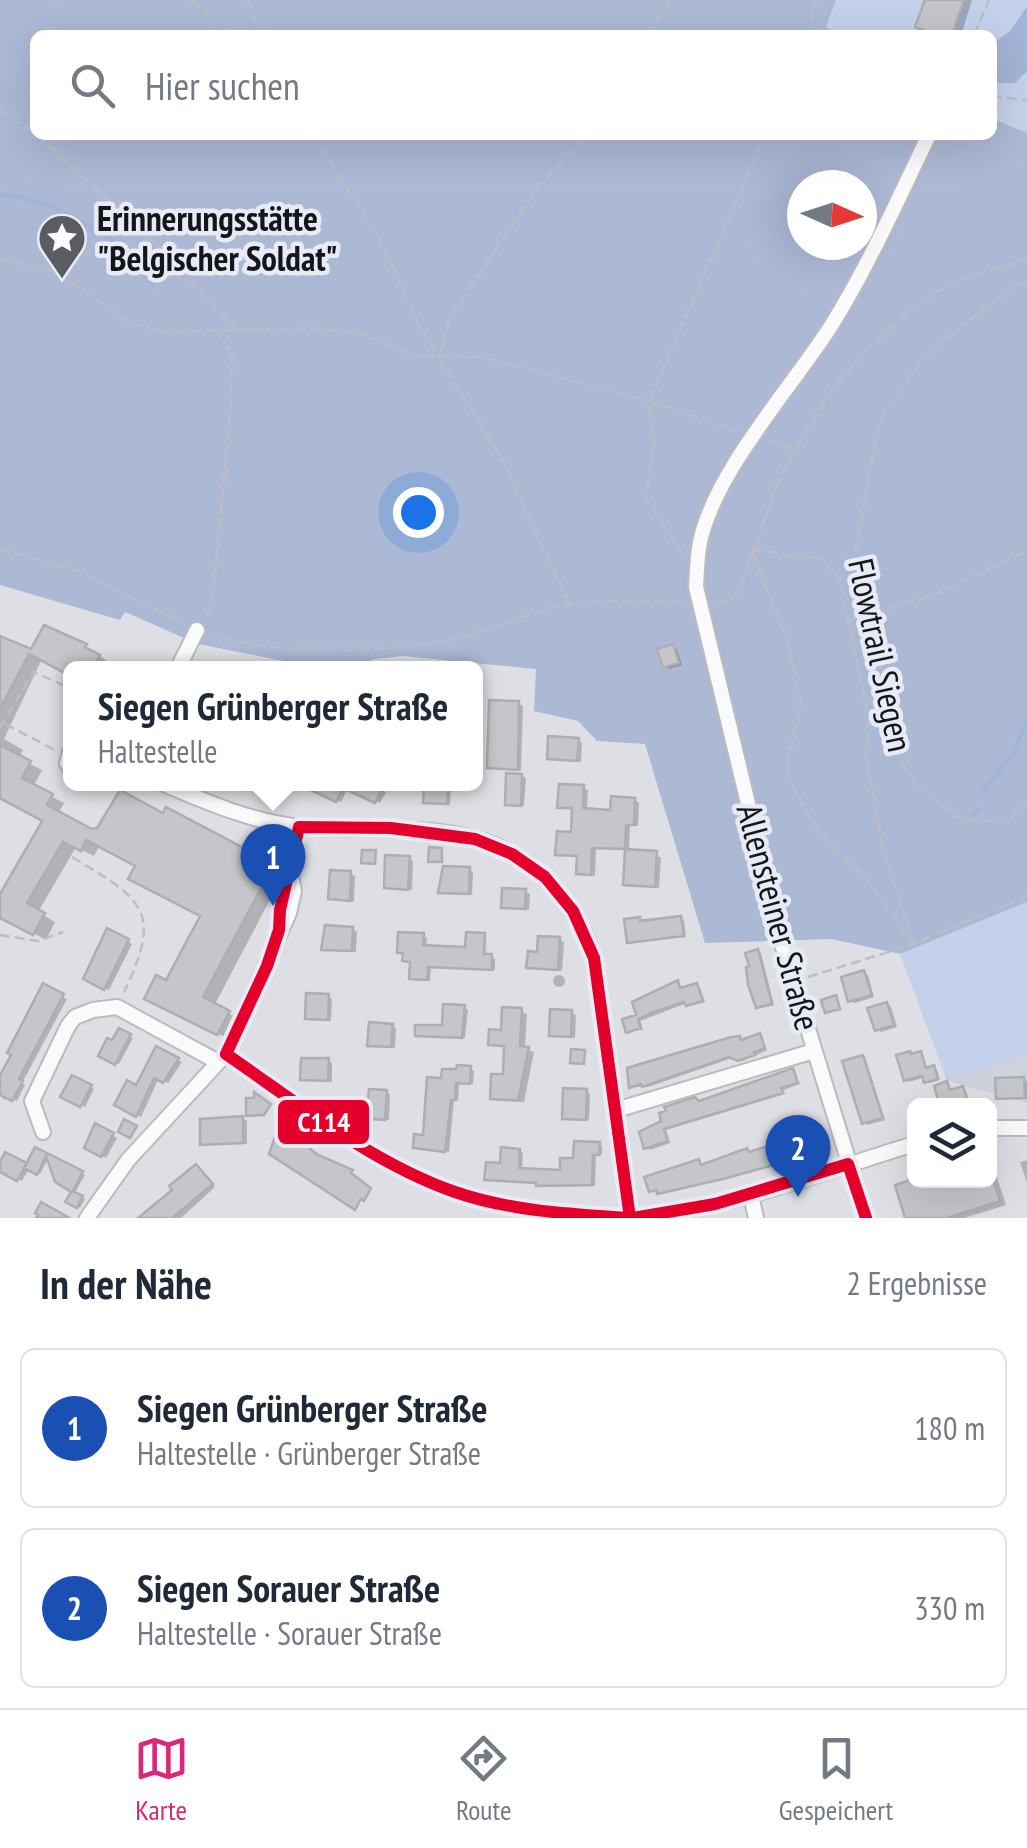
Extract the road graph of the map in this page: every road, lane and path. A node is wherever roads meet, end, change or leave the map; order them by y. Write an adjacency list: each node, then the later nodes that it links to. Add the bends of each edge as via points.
1 (192, 0): 7 (path)
2 (248, 0): 8 (path)
3 (670, 0): 9 (path)
4 (816, 0): 6 (path)
5 (989, 0): 12 (path)
6 (813, 25): 10 (path); 11 (path)
7 (227, 30)
8 (258, 30)
9 (651, 30)
10 (810, 30)
11 (822, 30)
12 (976, 30)
13 (997, 97): 14 (path)
14 (1027, 100)
15 (0, 110): 16 (path)
16 (30, 130)
17 (43, 140): 27 (path)
18 (317, 140): 28 (path, via 376,232)
19 (581, 140): 28 (path, via 538,187 450,317)
20 (763, 140): 29 (path)
21 (928, 140): 30 (street, Allensteiner Straße, via 830,327)
22 (0, 252): 23 (path)
23 (1, 259): 26 (path, via 56,272 128,322 165,332)
24 (1027, 260): 31 (path, via 973,275 918,305 828,395)
25 (1027, 282): 38 (path, Flowtrail Siegen, via 1014,285 925,355 878,421 854,557)
26 (218, 331): 27 (path); 40 (path, via 232,355 231,402 212,608)
27 (238, 331): 28 (path, via 336,330)
28 (438, 358): 29 (path, via 482,357); 36 (path, via 502,459)
29 (649, 401): 30 (path); 35 (path, via 654,444 646,498)
30 (753, 436): 31 (path); 37 (street, Allensteiner Straße, via 700,538 696,588)
31 (796, 448): 33 (path)
32 (0, 549): 40 (path, via 78,571)
33 (752, 549): 37 (path, via 739,592); 39 (path, via 820,558 840,580); 53 (path, via 787,639 801,702 786,772 833,848 867,878)
34 (1027, 550): 38 (path, via 936,594)
35 (685, 559)
36 (570, 604): 37 (path, via 672,601); 40 (path, via 412,646 296,650 237,644)
37 (703, 614): 54 (street, Allensteiner Straße)
38 (869, 614): 39 (path); 47 (path, Flowtrail Siegen, via 901,763 955,817 1008,821)
39 (848, 622): 53 (path, via 869,720 866,754 882,843)
40 (196, 630): 41 (street)
41 (181, 661)
42 (63, 685): 43 (path, via 33,672)
43 (3, 723): 44 (path); 45 (path)
44 (0, 728)
45 (63, 755)
46 (182, 791): 48 (street)
47 (1027, 803)
48 (299, 827): 57 (street, via 289,912); 58 (street, via 459,833 495,844 548,880 585,929 594,958)
49 (72, 857): 55 (path, via 136,900 142,917 143,953)
50 (1027, 896): 53 (path)
51 (63, 932): 52 (path, via 38,941)
52 (0, 936)
53 (913, 944): 54 (path)
54 (793, 982): 56 (street, Allensteiner Straße)
55 (117, 1007): 57 (street); 61 (street, via 82,1013 68,1026 32,1102)
56 (814, 1051): 58 (street); 63 (street, Allensteiner Straße)
57 (222, 1058): 65 (street, via 128,1160); 66 (street, via 359,1144 456,1192 559,1214)
58 (616, 1110): 66 (street)
59 (997, 1128): 60 (street)
60 (1027, 1128)
61 (43, 1132)
62 (907, 1146): 63 (street)
63 (848, 1164): 64 (street); 68 (street, Allensteiner Straße)
64 (752, 1195): 66 (street); 67 (street)
65 (87, 1218)
66 (633, 1218)
67 (756, 1218)
68 (866, 1218)

